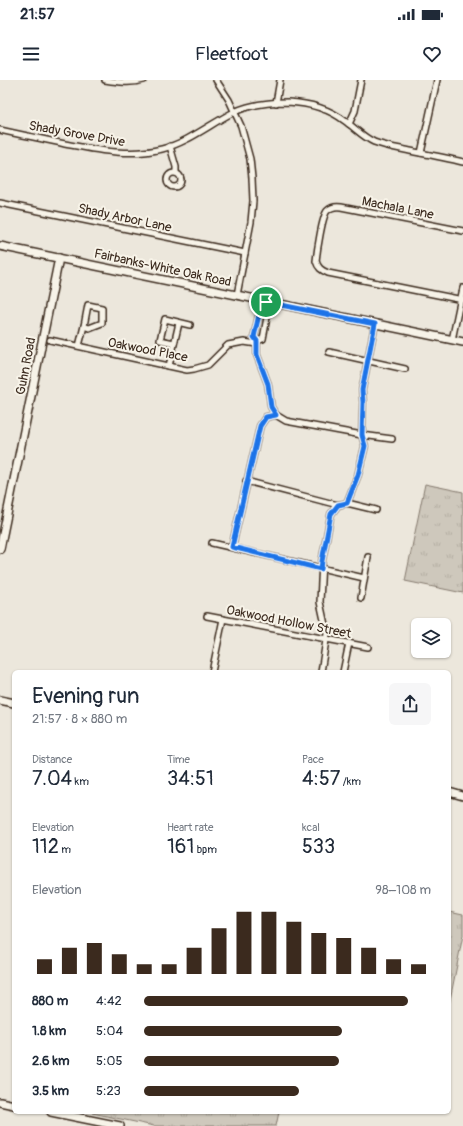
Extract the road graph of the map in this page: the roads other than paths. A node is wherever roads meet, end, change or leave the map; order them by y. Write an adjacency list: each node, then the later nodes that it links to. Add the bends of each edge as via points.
1 (105, 80): 2 (street)
2 (144, 80)
3 (216, 80): 8 (street)
4 (280, 80): 7 (street)
5 (361, 80): 9 (street, via 355,111)
6 (437, 80): 12 (street)
7 (276, 103): 8 (street, Shady Grove Drive, via 252,106); 9 (street, Shady Grove Drive, via 316,106)
8 (235, 112): 11 (street, Shady Grove Drive); 18 (street, via 246,142 252,178 252,213)
9 (349, 124): 12 (street, Shady Grove Drive, via 374,142)
10 (0, 130): 11 (street, Shady Grove Drive, via 108,152 146,152)
11 (170, 146): 14 (street)
12 (421, 153): 13 (street, Shady Grove Drive)
13 (463, 162)
14 (176, 173)
15 (0, 203): 18 (street, Shady Arbor Lane)
16 (463, 231): 22 (street, Machala Lane, via 334,207 324,214 316,256 319,268 328,273)
17 (0, 246): 19 (street, Fairbanks-White Oak Road)
18 (245, 253): 21 (street)
19 (59, 258): 21 (street, Fairbanks-White Oak Road); 47 (street, Guhn Road)
20 (463, 288): 22 (street)
21 (237, 295): 23 (street, Fairbanks-White Oak Road)
22 (462, 299): 29 (street)
23 (266, 304): 25 (street, Fairbanks-White Oak Road); 30 (street, via 260,310 254,337); 30 (street, via 268,312 263,339)
24 (179, 323): 26 (street); 32 (street); 32 (street, via 165,319 160,340)
25 (375, 324): 29 (street, Fairbanks-White Oak Road); 35 (street)
26 (190, 325)
27 (84, 326): 27 (street, via 88,304 102,308 102,323 89,328); 33 (street)
28 (50, 340): 33 (street, Oakwood Place)
29 (452, 340): 31 (street, Fairbanks-White Oak Road)
30 (257, 342): 36 (street, Oakwood Place, via 228,345 208,365 194,369); 38 (street, via 257,355 268,384 271,407)
31 (463, 342)
32 (174, 343): 36 (street)
33 (79, 346): 36 (street, Oakwood Place)
34 (329, 352): 35 (street)
35 (368, 361): 37 (street); 39 (street, via 362,390)
36 (169, 366)
37 (405, 369)
38 (276, 415): 39 (street, via 286,421); 41 (street, via 266,417 260,426)
39 (362, 435): 40 (street); 42 (street, via 365,446 361,465)
40 (392, 439)
41 (246, 481): 43 (street); 46 (street)
42 (347, 503): 43 (street); 44 (street)
43 (338, 505): 49 (street, via 331,514)
44 (376, 510)
45 (212, 544): 46 (street)
46 (232, 547): 49 (street)
47 (0, 549)
48 (368, 557): 50 (street)
49 (321, 569): 50 (street); 54 (street, via 320,602)
50 (364, 578): 51 (street)
51 (361, 598)
52 (207, 616): 53 (street, Oakwood Hollow Street)
53 (223, 619): 54 (street, Oakwood Hollow Street); 57 (street)
54 (326, 639): 55 (street, Oakwood Hollow Street); 58 (street)
55 (349, 643): 56 (street, Oakwood Hollow Street); 59 (street)
56 (368, 647)
57 (212, 670)
58 (321, 670)
59 (343, 670)
60 (0, 700): 61 (street)
61 (12, 702)
62 (451, 791): 64 (street)
63 (451, 792): 65 (street)
64 (463, 792)
65 (463, 796)
66 (0, 1102): 67 (street)
67 (12, 1104)
68 (61, 1114): 69 (street)
69 (120, 1126)

